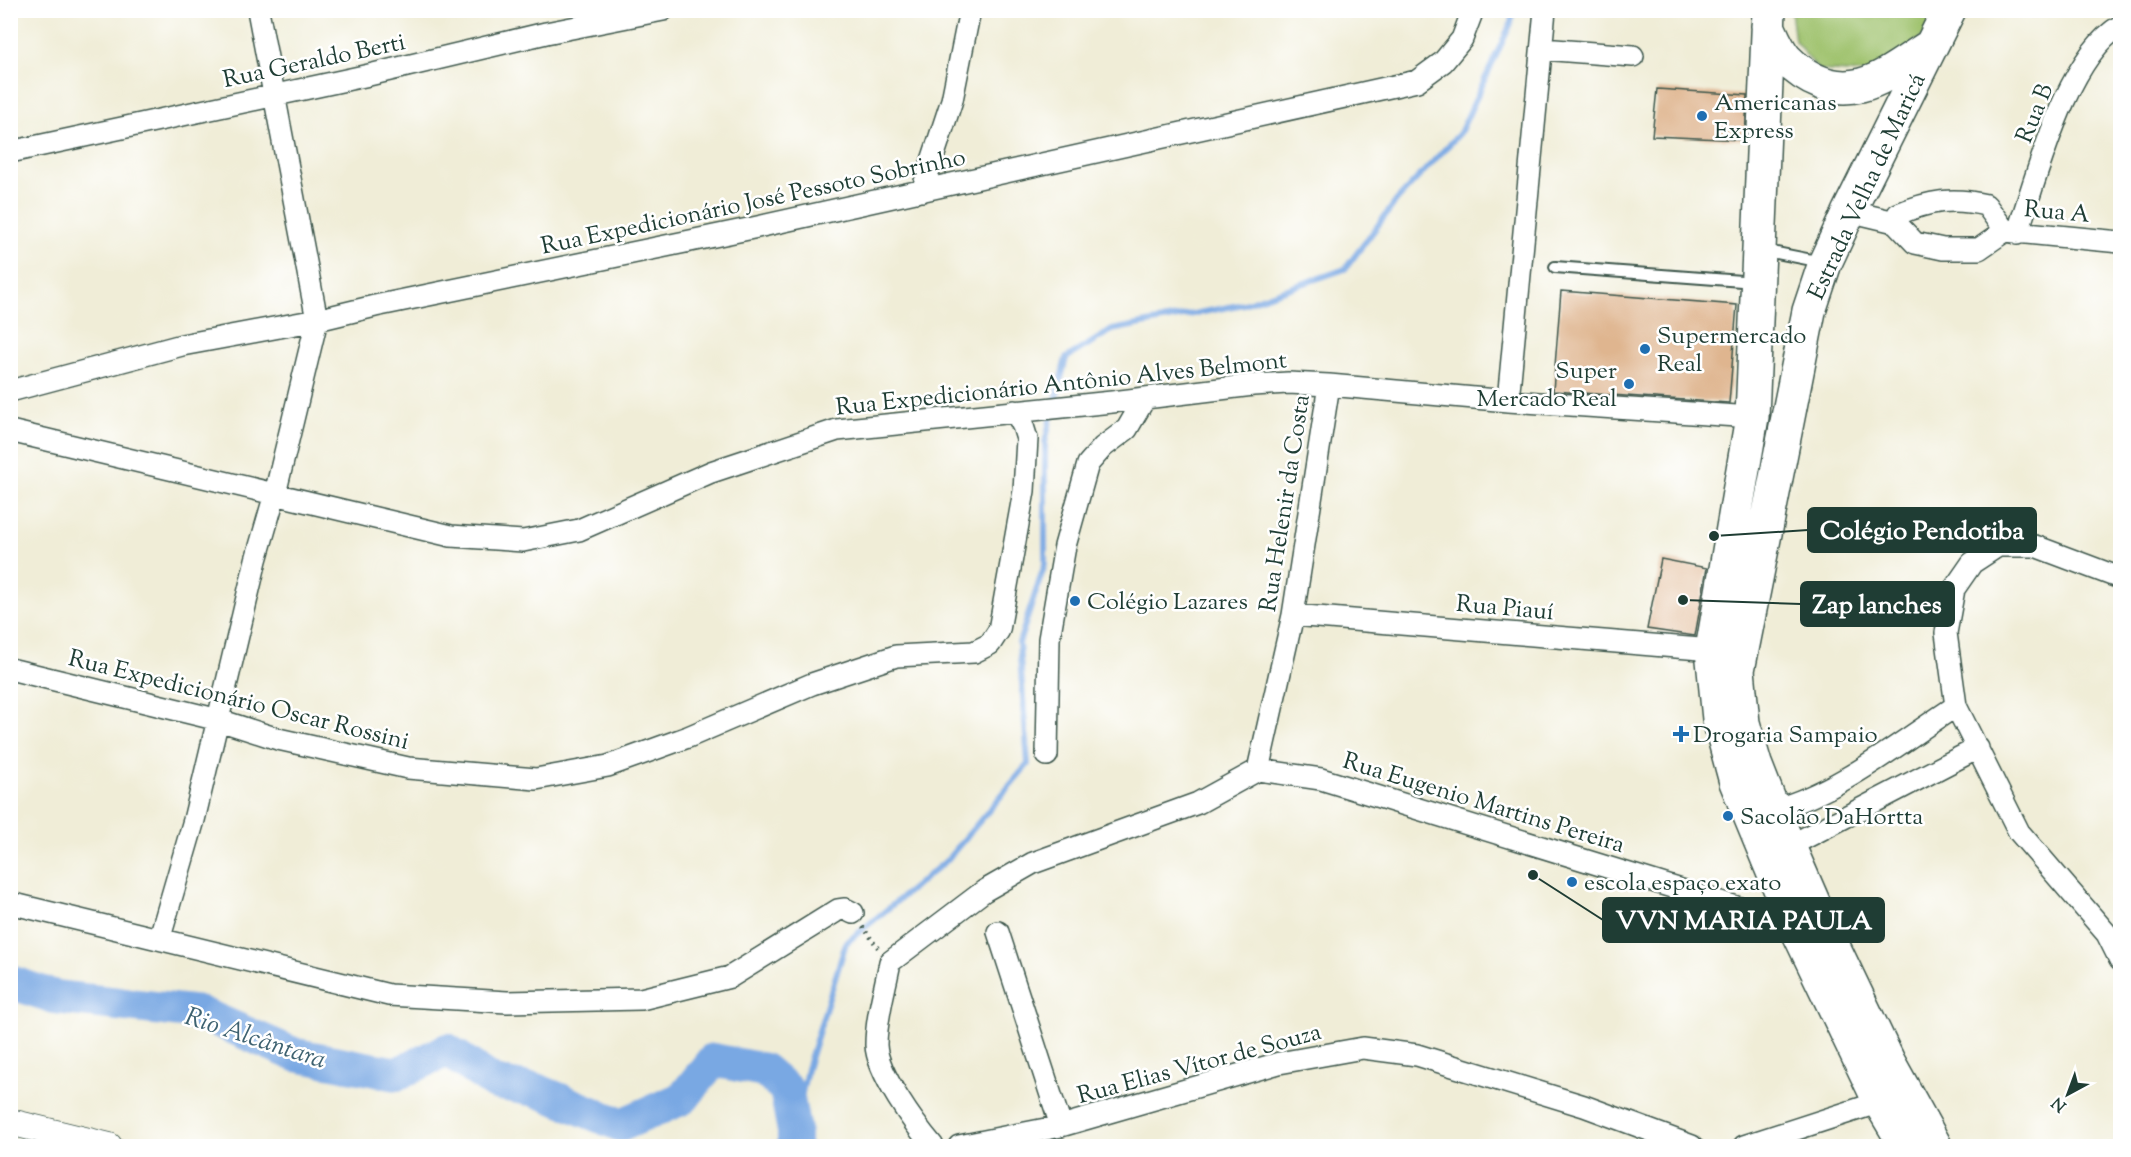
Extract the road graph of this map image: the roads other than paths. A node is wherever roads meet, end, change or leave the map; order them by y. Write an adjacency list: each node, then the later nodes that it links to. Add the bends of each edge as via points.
1 (258, 10): 12 (street)
2 (663, 10): 12 (street, Rua Geraldo Berti)
3 (970, 10): 14 (street, via 952,100)
4 (1473, 10): 14 (street, Rua Expedicionário José Pessoto Sobrinho, via 1462,39 1443,62 1417,81)
5 (1545, 10): 10 (street)
6 (1949, 10): 9 (main road, Estrada Velha de Maricá)
7 (1768, 18): 9 (main road, via 1785,58 1810,78 1838,88 1862,84 1889,72); 19 (main road)
8 (2121, 26): 17 (street, Rua B, via 2086,59 2059,113)
9 (1929, 47): 15 (main road, Estrada Velha de Maricá)
10 (1542, 48): 11 (street); 28 (street)
11 (1633, 56)
12 (273, 95): 13 (street, Rua Geraldo Berti); 24 (street)
13 (10, 152)
14 (922, 191): 24 (street, Rua Expedicionário José Pessoto Sobrinho)
15 (1849, 212): 16 (street); 20 (main road, Estrada Velha de Maricá)
16 (1895, 222): 17 (street, Rua A, via 1915,243 1943,249 1979,249); 17 (street, via 1898,214 1919,206 1965,200 1986,205)
17 (2011, 232): 18 (street, Rua A)
18 (2121, 242)
19 (1760, 249): 20 (lane); 22 (main road)
20 (1826, 263): 23 (main road, Estrada Velha de Maricá)
21 (1555, 267): 22 (lane)
22 (1757, 293): 23 (main road, via 1766,319 1777,326 1795,322); 30 (main road)
23 (1809, 311): 42 (main road, Estrada Velha de Maricá, via 1738,670 1743,723)
24 (317, 320): 26 (street, Rua Expedicionário José Pessoto Sobrinho, via 182,345); 32 (street)
25 (1329, 385): 27 (street, Rua Expedicionário Antônio Alves Belmont, via 1253,385); 28 (street, Rua Expedicionário Antônio Alves Belmont); 34 (street, Rua Helenir da Costa)
26 (10, 391)
27 (1145, 398): 29 (street, Rua Expedicionário Antônio Alves Belmont); 40 (street, via 1127,429 1103,447 1089,464 1065,546 1050,639)
28 (1508, 401): 30 (street, Rua Expedicionário Antônio Alves Belmont)
29 (1019, 411): 32 (street, Rua Expedicionário Antônio Alves Belmont, via 837,430 711,472 579,530 523,541 451,536); 38 (street, Rua Expedicionário Oscar Rossini, via 1027,439 1024,491 999,630 990,644 974,652 896,656 812,684 608,766 536,779 408,768 278,739)
30 (1752, 417): 35 (main road)
31 (10, 431): 32 (street, Rua Expedicionário Antônio Alves Belmont)
32 (274, 494): 38 (street)
33 (2121, 578): 37 (street, via 2035,546 1998,546 1972,563 1954,589 1946,633)
34 (1293, 615): 35 (street, Rua Piauí); 41 (street, Rua Helenir da Costa)
35 (1712, 650): 46 (main road, via 1719,719 1736,782)
36 (10, 669): 38 (street, Rua Expedicionário Oscar Rossini)
37 (1956, 706): 39 (street); 42 (street, via 1833,786)
38 (219, 720): 48 (street)
39 (1978, 748): 43 (street); 49 (street, via 2019,832 2107,934)
40 (1047, 755)
41 (1258, 770): 46 (street, Rua Eugenio Martins Pereira, via 1321,779); 54 (street, via 1198,803 1034,863 984,891 890,962 876,1048 888,1081)
42 (1773, 810): 43 (main road, Estrada Velha de Maricá)
43 (1788, 845): 59 (main road, Estrada Velha de Maricá, via 1889,1063)
44 (10, 903): 48 (street)
45 (853, 913): 48 (street, via 838,910 730,977 641,999 507,1002 389,995)
46 (1795, 925): 50 (main road)
47 (998, 932): 52 (street)
48 (160, 938)
49 (2121, 960)
50 (1880, 1102): 57 (street); 58 (main road)
51 (10, 1122): 53 (street)
52 (1061, 1126): 55 (street, Rua Elias Vítor de Souza); 56 (street, Rua Elias Vítor de Souza, via 1279,1063 1363,1048 1417,1055 1584,1106)
53 (109, 1146)
54 (933, 1146)
55 (958, 1146)
56 (1692, 1146)
57 (1744, 1146)
58 (1906, 1146)
59 (1935, 1146)

